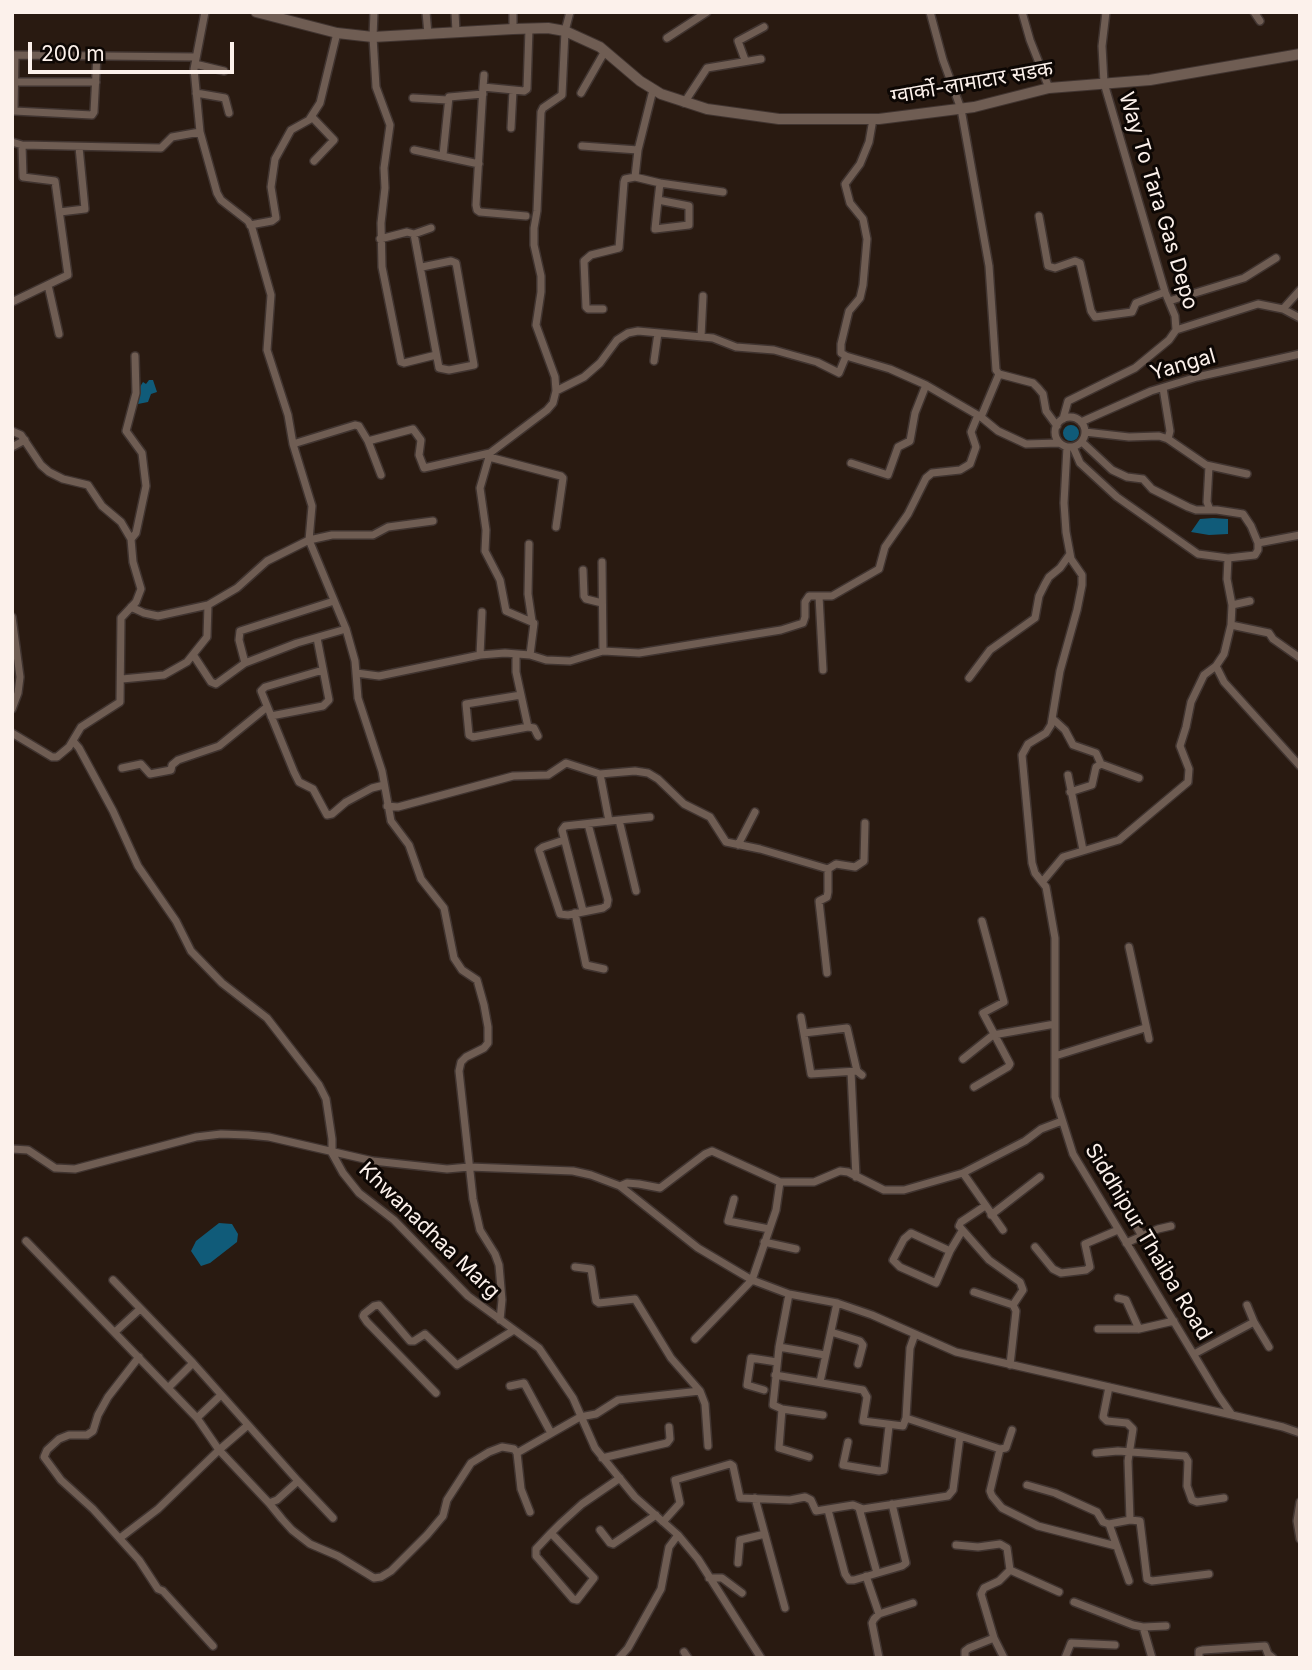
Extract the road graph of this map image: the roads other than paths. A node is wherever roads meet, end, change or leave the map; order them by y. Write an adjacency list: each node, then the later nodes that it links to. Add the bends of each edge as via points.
1 (205, 12): 29 (street)
2 (256, 12): 19 (main road, ग्वार्को-लामाटार सडक)
3 (374, 12): 21 (street)
4 (426, 12): 20 (street)
5 (455, 12): 18 (street)
6 (513, 12): 15 (street)
7 (707, 12): 22 (street)
8 (930, 12): 44 (street)
9 (1022, 12): 35 (street)
10 (1106, 12): 34 (street, Way To Tara Gas Depo)
11 (1254, 12): 13 (street)
12 (569, 13): 17 (street)
13 (1260, 22)
14 (764, 27): 28 (street, via 738,41)
15 (513, 29): 16 (main road, ग्वार्को-लामाटार सडक); 18 (main road, ग्वार्को-लामाटार सडक)
16 (529, 29): 17 (main road, ग्वार्को-लामाटार सडक); 36 (street, via 527,89)
17 (565, 31): 23 (main road, ग्वार्को-लामाटार सडक); 93 (street, via 562,95 541,112 534,228 541,276 536,325)
18 (456, 32): 20 (main road, ग्वार्को-लामाटार सडक)
19 (337, 33): 21 (main road, ग्वार्को-लामाटार सडक); 46 (street, via 326,85)
20 (428, 34): 21 (main road, ग्वार्को-लामाटार सडक)
21 (373, 37): 69 (street, via 376,87 390,125)
22 (667, 38)
23 (605, 51): 37 (main road, ग्वार्को-लामाटार सडक); 40 (street)
24 (1300, 54): 34 (main road, ग्वार्को-लामाटार सडक, via 1150,80)
25 (13, 55): 26 (street); 32 (street)
26 (97, 55): 29 (street); 33 (street)
27 (761, 59): 28 (street)
28 (745, 60): 43 (street, via 707,68)
29 (196, 61): 30 (street); 39 (street)
30 (224, 71)
31 (484, 75): 38 (street)
32 (14, 82): 33 (street); 33 (street, via 15,112 92,115)
33 (96, 82)
34 (1104, 83): 35 (main road, ग्वार्को-लामाटार सडक); 74 (street, Way To Tara Gas Depo)
35 (1049, 88): 44 (main road, ग्वार्को-लामाटार सडक)
36 (513, 90): 38 (street); 48 (street)
37 (653, 90): 43 (main road, ग्वार्को-लामाटार सडक); 55 (street)
38 (483, 91): 42 (street); 58 (street)
39 (196, 93): 45 (street, via 225,98); 49 (street)
40 (581, 93)
41 (413, 98): 42 (street)
42 (448, 100): 56 (street)
43 (684, 103): 47 (main road, ग्वार्को-लामाटार सडक, via 752,117)
44 (961, 108): 47 (main road, ग्वार्को-लामाटार सडक); 90 (street, via 989,266 994,366)
45 (229, 113)
46 (312, 117): 57 (street, via 334,139); 66 (street, via 291,130 275,159 271,187 276,218)
47 (873, 119): 88 (street, via 870,142 845,184 850,203 863,219 867,239 860,298 849,311 841,344)
48 (511, 128)
49 (200, 132): 53 (street, via 172,136 161,148); 66 (street, via 217,193)
50 (12, 142): 51 (street)
51 (22, 145): 53 (street); 63 (street, via 23,177 54,180)
52 (582, 146): 55 (street)
53 (79, 147): 63 (street, via 85,209)
54 (414, 150): 56 (street)
55 (638, 150): 59 (street)
56 (443, 155): 58 (street)
57 (314, 162)
58 (479, 163): 64 (street, via 477,211)
59 (635, 177): 60 (street); 78 (street, via 624,182 619,248 584,261 586,307)
60 (660, 183): 61 (street); 62 (street)
61 (723, 192)
62 (657, 200): 62 (street, via 655,229 689,225 689,206)
63 (60, 212): 72 (street, via 68,275)
64 (526, 216)
65 (1039, 216): 74 (street, via 1048,266 1080,263 1095,317 1132,312 1136,303)
66 (250, 225): 105 (street, via 271,295 267,350)
67 (431, 228): 68 (street)
68 (414, 234): 69 (street); 71 (street)
69 (380, 239): 86 (street, via 401,362)
70 (1276, 258): 76 (street, via 1244,278)
71 (422, 267): 86 (street); 86 (street, via 456,263 474,365 440,370)
72 (48, 285): 77 (street); 83 (street)
73 (1300, 290): 79 (street)
74 (1165, 292): 76 (street, Way To Tara Gas Depo)
75 (703, 296): 84 (street)
76 (1169, 301): 81 (street, Way To Tara Gas Depo)
77 (12, 302)
78 (603, 309)
79 (1283, 309): 80 (street); 81 (street, via 1258,304)
80 (1300, 318)
81 (1176, 330): 95 (street, via 1135,368 1068,401)
82 (658, 333): 84 (street); 89 (street); 93 (street, via 628,333 584,377)
83 (59, 334)
84 (701, 337): 88 (street, via 736,347 774,350 839,373)
85 (1300, 354): 92 (street, Yangal)
86 (436, 355)
87 (135, 356): 117 (street, via 136,393 126,431 142,453 146,486)
88 (846, 356): 91 (street)
89 (654, 361)
90 (999, 374): 94 (street); 97 (street, via 1033,383)
91 (926, 385): 94 (street); 109 (street, via 909,441 898,447 888,475)
92 (1163, 388): 96 (street, Yangal); 100 (street)
93 (556, 391): 108 (street, via 547,410)
94 (979, 416): 104 (street, via 1026,444); 125 (street, via 971,432 976,447 970,464 926,478 885,547 879,569 832,596)
95 (1063, 419): 96 (street, via 1073,417); 97 (street)
96 (1081, 422): 99 (street)
97 (1057, 426): 104 (street)
98 (12, 431): 101 (street)
99 (1085, 432): 100 (street); 103 (street)
100 (1168, 439): 110 (street)
101 (25, 440): 106 (street); 117 (street, via 49,472 88,485)
102 (368, 441): 105 (street, via 355,425); 108 (street, via 412,428 421,440 419,455 424,468); 112 (street)
103 (1082, 442): 107 (street); 113 (street, via 1112,470 1143,479 1152,489 1188,507)
104 (1059, 443): 107 (street)
105 (293, 444): 118 (street, via 312,506)
106 (12, 447)
107 (1070, 447): 121 (street, via 1064,503); 122 (street, via 1117,498 1198,554)
108 (489, 455): 115 (street, via 562,477); 134 (street, via 480,488 485,551 500,580 506,611)
109 (851, 463)
110 (1209, 466): 111 (street); 113 (street)
111 (1247, 474)
112 (381, 475)
113 (1210, 510): 119 (street, via 1243,514)
114 (433, 521): 118 (street, via 388,527 373,535)
115 (556, 527)
116 (1300, 535): 119 (street)
117 (131, 539): 131 (street, via 141,589)
118 (309, 540): 126 (street); 130 (street, via 267,561)
119 (1258, 543): 122 (street, via 1255,555)
120 (529, 544): 134 (street)
121 (1070, 554): 150 (street, via 1045,584 1035,618 990,650); 155 (street, via 1082,575 1082,585)
122 (1228, 558): 129 (street)
123 (602, 562): 128 (street)
124 (583, 570): 128 (street, via 583,596)
125 (819, 596): 138 (street, via 806,599 803,623 781,630 639,653); 147 (street)
126 (334, 601): 136 (street); 144 (street, via 240,631)
127 (1250, 601): 129 (street)
128 (602, 603): 138 (street)
129 (1232, 605): 135 (street)
130 (208, 606): 131 (street, via 158,616); 142 (street, via 207,637)
131 (131, 607): 149 (street, via 120,625)
132 (482, 612): 140 (street)
133 (12, 617): 153 (street, via 20,677)
134 (532, 621): 141 (street)
135 (1231, 625): 143 (street, via 1269,633); 145 (street)
136 (346, 629): 137 (street); 148 (street)
137 (317, 638): 144 (street); 146 (street)
138 (603, 652): 141 (street, via 570,661)
139 (516, 654): 140 (street); 141 (street); 151 (street)
140 (480, 655): 148 (street, via 379,676)
141 (530, 655)
142 (194, 656): 144 (street, via 216,684); 149 (street, via 164,675)
143 (1300, 658)
144 (245, 663)
145 (1216, 666): 161 (street, via 1242,704); 177 (street, via 1205,675 1191,702 1180,746 1189,769 1188,782 1119,840)
146 (323, 670): 152 (street, via 262,689); 154 (street, via 329,697 326,704)
147 (823, 670)
148 (356, 673): 166 (street, via 358,698)
149 (122, 678): 159 (street, via 120,702 81,727)
150 (969, 678)
151 (521, 695): 156 (street); 156 (street, via 466,704 469,735)
152 (267, 707): 154 (street); 162 (street, via 219,746 178,760 170,770 150,774 141,764)
153 (12, 709)
154 (271, 716): 166 (street, via 299,782 311,788 327,815)
155 (1053, 719): 160 (street, via 1073,745 1096,753); 179 (street, Siddhipur Thaiba Road, via 1046,733 1028,744 1022,755 1032,863)
156 (528, 727): 158 (street)
157 (12, 733): 159 (street, via 52,757)
158 (538, 736)
159 (73, 741): 198 (street, via 138,866 191,951 222,983 267,1018 319,1085 327,1099)
160 (1101, 764): 165 (street); 167 (street, via 1092,785)
161 (1300, 766)
162 (122, 768)
163 (600, 774): 168 (street, via 566,763 548,775 513,776 398,807); 172 (street); 176 (street, via 648,773 684,804 710,817 726,842)
164 (1068, 775): 167 (street)
165 (1139, 778)
166 (384, 785): 168 (street)
167 (1070, 792): 177 (street)
168 (387, 806): 199 (street, via 421,879 444,908 454,958 461,970 477,980 484,1006 488,1043 466,1057 459,1071)
169 (755, 812): 176 (street)
170 (650, 817): 171 (street)
171 (619, 820): 172 (street); 180 (street)
172 (609, 821): 174 (street)
173 (865, 823): 178 (street, via 864,861 855,867 836,864)
174 (588, 824): 175 (street, via 564,827); 181 (street, via 608,900 603,908)
175 (564, 840): 181 (street); 181 (street, via 539,850 560,914)
176 (738, 845): 178 (street)
177 (1083, 850): 179 (street, via 1063,858)
178 (828, 869): 185 (street, via 827,897 819,901)
179 (1043, 881): 187 (street, Siddhipur Thaiba Road, via 1055,938)
180 (636, 891)
181 (579, 912): 184 (street, via 586,965)
182 (982, 921): 190 (street, via 1004,1002 983,1012)
183 (1129, 947): 188 (street)
184 (604, 970)
185 (827, 973)
186 (801, 1017): 189 (street)
187 (1055, 1024): 190 (street); 192 (street, Siddhipur Thaiba Road)
188 (1145, 1028): 191 (street); 192 (street)
189 (804, 1033): 194 (street, via 811,1074); 194 (street, via 848,1027)
190 (993, 1035): 193 (street); 195 (street, via 1010,1064)
191 (1149, 1039)
192 (1055, 1056): 196 (street, Siddhipur Thaiba Road, via 1055,1097)
193 (963, 1059)
194 (857, 1073): 201 (street)
195 (974, 1087)
196 (1062, 1121): 200 (street); 212 (street, Siddhipur Thaiba Road, via 1073,1154)
197 (12, 1149): 198 (street, via 28,1150 55,1168 75,1169 221,1134 269,1137)
198 (332, 1153): 199 (street, via 447,1169); 231 (street, Khwanadhaa Marg, via 359,1193 394,1220 480,1307)
199 (468, 1167): 204 (street, via 573,1171); 231 (street, via 480,1230 499,1265)
200 (963, 1173): 201 (street, via 894,1191); 206 (street)
201 (856, 1177): 203 (street, via 840,1171 814,1182)
202 (1040, 1177): 207 (street)
203 (780, 1182): 204 (street, via 712,1151 660,1188); 210 (street)
204 (620, 1186): 223 (street, via 698,1248)
205 (734, 1199): 210 (street, via 728,1221)
206 (985, 1206): 207 (street); 213 (street, via 959,1224)
207 (991, 1214): 211 (street)
208 (1132, 1219): 214 (street)
209 (1171, 1226): 214 (street)
210 (769, 1229): 216 (street)
211 (1003, 1230)
212 (1118, 1230): 217 (street, Siddhipur Thaiba Road); 218 (street, via 1085,1244 1090,1267 1086,1270 1061,1273)
213 (962, 1231): 220 (street); 228 (street, via 1023,1286)
214 (1142, 1236): 217 (street)
215 (26, 1241): 237 (street)
216 (764, 1242): 219 (street); 223 (street)
217 (1126, 1242): 232 (street, Siddhipur Thaiba Road)
218 (1035, 1247)
219 (796, 1249)
220 (950, 1251): 220 (street, via 911,1233 892,1260 934,1283)
221 (575, 1267): 256 (street, via 591,1269 599,1303 635,1299 664,1347)
222 (113, 1280): 230 (street)
223 (752, 1280): 225 (street); 240 (street)
224 (974, 1292): 228 (street)
225 (789, 1294): 227 (street); 241 (street)
226 (1118, 1298): 235 (street, via 1127,1303)
227 (837, 1303): 238 (street); 239 (street)
228 (1013, 1305): 249 (street)
229 (1247, 1306): 233 (street)
230 (140, 1309): 237 (street); 247 (street)
231 (500, 1320): 236 (street, Khwanadhaa Marg)
232 (1174, 1321): 235 (street); 243 (street, Siddhipur Thaiba Road)
233 (1254, 1322): 242 (street); 243 (street)
234 (1098, 1329): 235 (street)
235 (1139, 1329)
236 (514, 1330): 257 (street, via 457,1365 425,1334 410,1340 379,1305 364,1314); 262 (street, Khwanadhaa Marg, via 539,1348 573,1398)
237 (115, 1332): 245 (street)
238 (831, 1332): 244 (street); 248 (street, via 860,1340)
239 (915, 1334): 249 (street, via 956,1352); 264 (street)
240 (695, 1339)
241 (779, 1347): 244 (street); 246 (street)
242 (1269, 1347)
243 (1194, 1354): 261 (street, Siddhipur Thaiba Road)
244 (825, 1355): 251 (street)
245 (139, 1357): 253 (street); 301 (street, via 108,1397 93,1431 59,1440 44,1457)
246 (777, 1362): 250 (street); 255 (street, via 751,1358 747,1385)
247 (193, 1363): 253 (street); 258 (street)
248 (858, 1364)
249 (1010, 1365): 254 (street)
250 (775, 1375): 251 (street); 259 (street, via 773,1405)
251 (820, 1382): 266 (street, via 866,1392 863,1421)
252 (510, 1386): 269 (street, via 524,1383)
253 (169, 1387): 263 (street)
254 (1109, 1387): 261 (street); 276 (street, via 1103,1418 1131,1425)
255 (764, 1390)
256 (700, 1391): 262 (street, via 618,1401 596,1415); 273 (street)
257 (436, 1393)
258 (221, 1395): 263 (street); 265 (street)
259 (782, 1409): 260 (street); 279 (street, via 779,1448)
260 (822, 1415)
261 (1233, 1415): 270 (street)
262 (580, 1417): 269 (street); 280 (street, Khwanadhaa Marg)
263 (197, 1418): 275 (street)
264 (906, 1418): 266 (street, via 903,1426); 271 (street)
265 (248, 1425): 275 (street); 282 (street)
266 (889, 1426): 272 (street, via 884,1470 843,1465)
267 (669, 1427): 280 (street, via 667,1444)
268 (1012, 1430): 274 (street, via 1006,1448)
269 (551, 1433): 277 (street)
270 (1300, 1433)
271 (960, 1436): 274 (street); 288 (street, via 950,1495)
272 (848, 1443)
273 (708, 1446)
274 (1000, 1449): 304 (street, via 990,1491 1002,1508 1038,1526)
275 (219, 1450): 287 (street); 301 (street, via 158,1509)
276 (1131, 1452): 278 (street); 285 (street, via 1185,1456 1192,1500); 294 (street)
277 (517, 1453): 287 (street, via 502,1447 471,1463 447,1500 443,1516 381,1577 374,1578 304,1540); 291 (street, via 521,1489)
278 (1096, 1453)
279 (809, 1457)
280 (603, 1458): 281 (street, Khwanadhaa Marg)
281 (620, 1478): 292 (street, Khwanadhaa Marg); 298 (street)
282 (298, 1481): 287 (street); 293 (street)
283 (1027, 1485): 296 (street, via 1097,1512)
284 (755, 1498): 290 (street, via 805,1497 816,1511); 295 (street, via 740,1498 730,1464 674,1480 680,1503); 299 (street)
285 (1224, 1498)
286 (1300, 1502): 302 (street)
287 (269, 1503)
288 (892, 1504): 289 (street); 307 (street, via 906,1563)
289 (859, 1508): 290 (street); 307 (street)
290 (828, 1510): 309 (street, via 847,1578)
291 (530, 1512)
292 (656, 1515): 295 (street, Khwanadhaa Marg); 297 (street, via 613,1544)
293 (333, 1518)
294 (1130, 1520): 296 (street); 308 (street, via 1140,1521 1147,1579)
295 (663, 1522): 300 (street, Khwanadhaa Marg)
296 (1109, 1524): 304 (street)
297 (600, 1530)
298 (551, 1533): 298 (street, via 536,1549 536,1556 577,1600 594,1578)
299 (765, 1534): 305 (street, via 740,1540); 316 (street)
300 (678, 1535): 310 (street, Khwanadhaa Marg); 323 (street, via 669,1547 661,1589)
301 (120, 1538): 322 (street, via 158,1589)
302 (1300, 1539)
303 (956, 1545): 306 (street, via 1005,1546)
304 (1116, 1546): 311 (street)
305 (738, 1563)
306 (1010, 1570): 312 (street); 320 (street, via 981,1594)
307 (877, 1573): 309 (street)
308 (1209, 1574)
309 (866, 1576): 317 (street)
310 (709, 1578): 313 (street, via 722,1578); 324 (street, Khwanadhaa Marg)
311 (1129, 1581)
312 (1059, 1592)
313 (742, 1593)
314 (1074, 1602): 319 (street)
315 (913, 1603): 317 (street)
316 (785, 1608)
317 (879, 1614): 325 (street, via 872,1623)
318 (1166, 1626): 319 (street)
319 (1143, 1627): 329 (street)
320 (994, 1638): 326 (street, via 968,1648); 327 (street)
321 (1115, 1645): 328 (street, via 1070,1643)
322 (213, 1646)
323 (619, 1658)
324 (761, 1658)
325 (878, 1658)
326 (965, 1658)
327 (1004, 1658)
328 (1065, 1658)
329 (1152, 1658)
330 (1199, 1658): 331 (street, via 1203,1650 1265,1646)
331 (1273, 1658)

